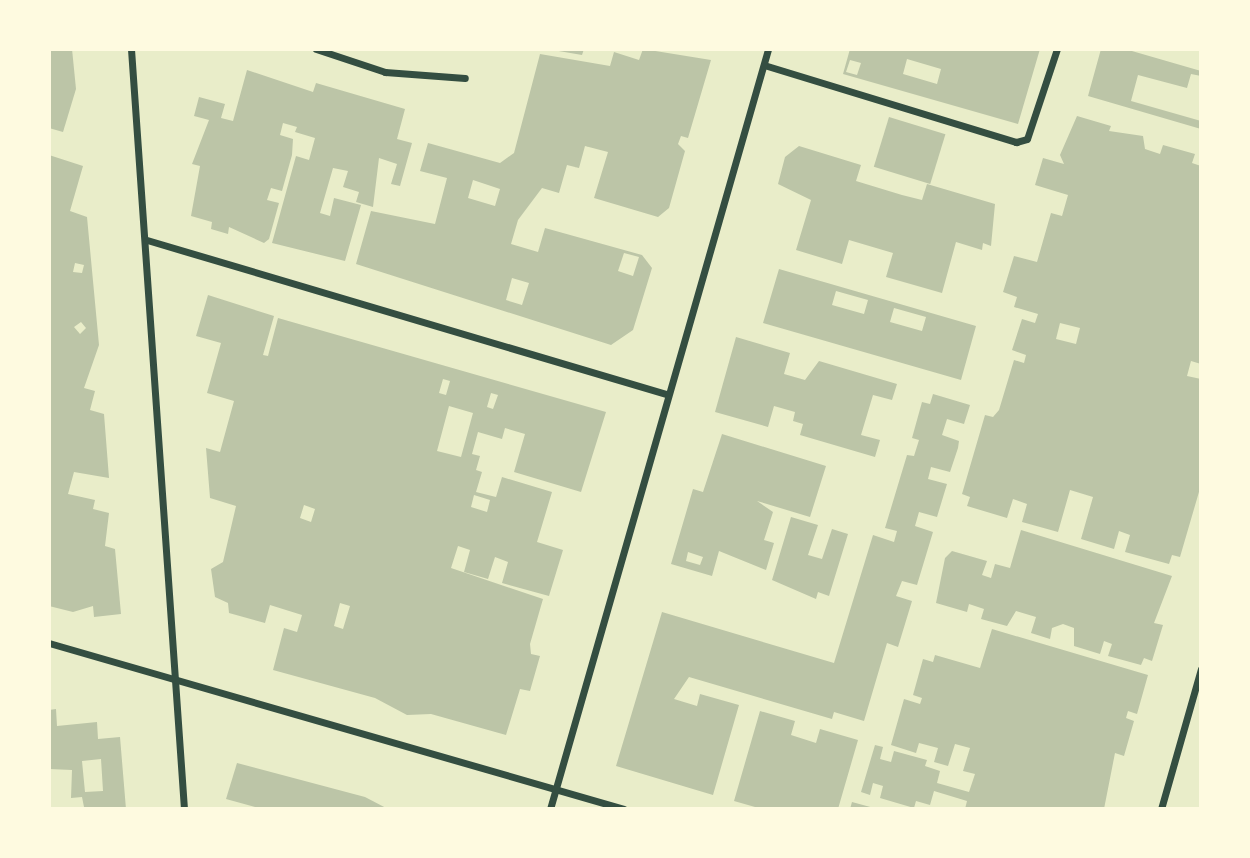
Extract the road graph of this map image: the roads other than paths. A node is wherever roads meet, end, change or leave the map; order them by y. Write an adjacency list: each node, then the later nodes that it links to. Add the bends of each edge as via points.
1 (131, 49): 7 (street)
2 (316, 49): 6 (street, via 385,72)
3 (768, 49): 5 (street)
4 (1057, 49): 5 (street, via 1027,139 1016,142)
5 (764, 65): 8 (street)
6 (465, 78)
7 (147, 240): 8 (street); 11 (street)
8 (666, 394): 12 (street)
9 (49, 643): 11 (street)
10 (1201, 669): 16 (street)
11 (175, 676): 12 (street); 13 (street)
12 (556, 789): 14 (street); 15 (street)
13 (184, 809)
14 (550, 809)
15 (624, 809)
16 (1161, 809)

